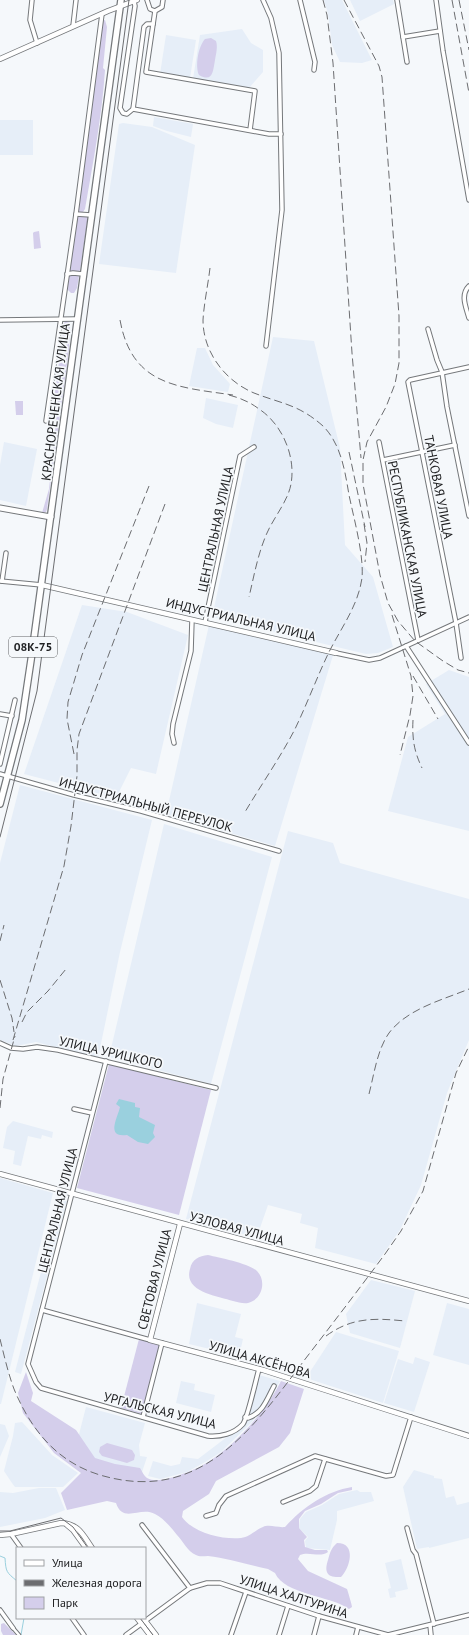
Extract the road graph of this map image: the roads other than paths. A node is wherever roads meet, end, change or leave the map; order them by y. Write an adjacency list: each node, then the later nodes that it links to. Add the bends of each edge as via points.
1 (32, 0): 17 (street, via 30,20)
2 (76, 0): 14 (street)
3 (147, 0): 11 (street, via 150,9)
4 (163, 0): 11 (street, via 162,7)
5 (263, 0): 25 (street, via 271,18 279,53)
6 (300, 0): 20 (street, via 315,62)
7 (397, 0): 16 (street)
8 (436, 0): 15 (street)
9 (135, 1): 10 (street); 23 (street, via 120,108 127,114)
10 (120, 3): 12 (street); 28 (main road, КРАСНОРЕЧЕНСКАЯ УЛИЦА)
11 (155, 11): 13 (street)
12 (102, 14): 14 (street); 27 (street)
13 (153, 24): 21 (street, via 145,25); 22 (street)
14 (73, 26): 17 (street)
15 (440, 31): 16 (street); 26 (street)
16 (403, 37): 19 (street)
17 (37, 43): 18 (street)
18 (0, 59)
19 (406, 62)
20 (314, 70)
21 (139, 71): 22 (street); 23 (street)
22 (146, 72): 24 (street, via 255,91)
23 (133, 110): 24 (street)
24 (250, 130): 25 (street)
25 (281, 134): 37 (street, via 282,216)
26 (469, 200)
27 (76, 214): 28 (street); 29 (street)
28 (91, 215): 30 (main road, КРАСНОРЕЧЕНСКАЯ УЛИЦА)
29 (67, 274): 30 (street); 33 (street)
30 (83, 274): 34 (main road, КРАСНОРЕЧЕНСКАЯ УЛИЦА)
31 (469, 286): 32 (street, via 464,296)
32 (469, 318)
33 (60, 319): 34 (street); 35 (street); 40 (street)
34 (76, 319): 48 (main road, КРАСНОРЕЧЕНСКАЯ УЛИЦА)
35 (0, 320)
36 (428, 329): 39 (street)
37 (266, 346)
38 (469, 367): 39 (street, ТАНКОВАЯ УЛИЦА)
39 (442, 372): 42 (street); 44 (street, ТАНКОВАЯ УЛИЦА, via 408,382)
40 (46, 421)
41 (379, 442): 45 (street, РЕСПУБЛИКАНСКАЯ УЛИЦА)
42 (455, 445): 44 (street); 47 (street)
43 (254, 447): 54 (street, ЦЕНТРАЛЬНАЯ УЛИЦА, via 240,456)
44 (422, 452): 45 (street); 55 (street, ТАНКОВАЯ УЛИЦА)
45 (383, 460): 56 (street, РЕСПУБЛИКАНСКАЯ УЛИЦА)
46 (0, 508): 48 (main road)
47 (469, 516)
48 (51, 517): 51 (main road, КРАСНОРЕЧЕНСКАЯ УЛИЦА / 08К-75)
49 (6, 553): 50 (street)
50 (1, 581): 51 (street, ИНДУСТРИАЛЬНАЯ УЛИЦА)
51 (42, 585): 53 (street, ИНДУСТРИАЛЬНАЯ УЛИЦА); 67 (main road, КРАСНОРЕЧЕНСКАЯ УЛИЦА / 08К-75, via 22,720)
52 (469, 617): 55 (street, ИНДУСТРИАЛЬНАЯ УЛИЦА)
53 (192, 620): 54 (street, ИНДУСТРИАЛЬНАЯ УЛИЦА); 63 (street, via 191,650 172,734)
54 (206, 622): 58 (street, ИНДУСТРИАЛЬНАЯ УЛИЦА)
55 (456, 623): 56 (street, ИНДУСТРИАЛЬНАЯ УЛИЦА); 59 (street, ТАНКОВАЯ УЛИЦА)
56 (418, 640): 57 (street, ИНДУСТРИАЛЬНАЯ УЛИЦА)
57 (406, 646): 58 (street, ИНДУСТРИАЛЬНАЯ УЛИЦА, via 375,659); 64 (street)
58 (336, 653)
59 (461, 658)
60 (16, 700): 62 (street)
61 (0, 714): 62 (street)
62 (12, 716): 65 (street)
63 (174, 743)
64 (469, 743)
65 (0, 764)
66 (0, 774): 67 (street, ИНДУСТРИАЛЬНЫЙ ПЕРЕУЛОК)
67 (7, 776): 68 (main road, КРАСНОРЕЧЕНСКАЯ УЛИЦА / 08К-75); 69 (street, ИНДУСТРИАЛЬНЫЙ ПЕРЕУЛОК, via 141,811)
68 (0, 804)
69 (278, 851)
70 (0, 1044): 71 (street, УЛИЦА УРИЦКОГО, via 11,1048 37,1047 58,1050)
71 (106, 1062): 72 (street, УЛИЦА УРИЦКОГО); 74 (street, ЦЕНТРАЛЬНАЯ УЛИЦА)
72 (216, 1088)
73 (74, 1109): 74 (street)
74 (92, 1113): 76 (street, ЦЕНТРАЛЬНАЯ УЛИЦА)
75 (0, 1174): 76 (street, УЗЛОВАЯ УЛИЦА)
76 (72, 1194): 77 (street, УЗЛОВАЯ УЛИЦА); 79 (street, ЦЕНТРАЛЬНАЯ УЛИЦА)
77 (180, 1224): 78 (street, УЗЛОВАЯ УЛИЦА); 80 (street, СВЕТОВАЯ УЛИЦА)
78 (469, 1301)
79 (42, 1310): 80 (street, УЛИЦА АКСЁНОВА); 82 (street, ЦЕНТРАЛЬНАЯ УЛИЦА)
80 (150, 1340): 81 (street, УЛИЦА АКСЁНОВА)
81 (162, 1343): 83 (street, УЛИЦА АКСЁНОВА); 85 (street, СВЕТОВАЯ УЛИЦА)
82 (28, 1364): 85 (street, УРГАЛЬСКАЯ УЛИЦА, via 36,1382 42,1388)
83 (259, 1369): 86 (street, УРГАЛЬСКАЯ УЛИЦА); 87 (street, УЛИЦА АКСЁНОВА)
84 (274, 1386): 86 (street, via 260,1412)
85 (143, 1417): 86 (street, УРГАЛЬСКАЯ УЛИЦА, via 220,1436 232,1432)
86 (246, 1417)
87 (411, 1417): 88 (street, УЛИЦА АКСЁНОВА); 89 (street, via 393,1476)
88 (469, 1436)
89 (325, 1459): 90 (street, via 316,1486); 91 (street, via 315,1456 226,1496 216,1513)
90 (283, 1502)
91 (206, 1516)
92 (61, 1523): 96 (street); 98 (street, via 73,1530); 99 (street, via 77,1527)
93 (142, 1525): 100 (street)
94 (407, 1528): 109 (street)
95 (0, 1534): 96 (street)
96 (11, 1534): 97 (street)
97 (20, 1547)
98 (85, 1547)
99 (91, 1547)
100 (190, 1588): 101 (street, УЛИЦА ХАЛТУРИНА, via 214,1583); 106 (street)
101 (246, 1592): 102 (street, УЛИЦА ХАЛТУРИНА); 118 (street)
102 (288, 1606): 105 (street, УЛИЦА ХАЛТУРИНА); 119 (street)
103 (0, 1610): 112 (street)
104 (469, 1615): 109 (street, УЛИЦА ХАЛТУРИНА)
105 (318, 1616): 111 (street, УЛИЦА ХАЛТУРИНА); 120 (street)
106 (146, 1618)
107 (73, 1619): 114 (street)
108 (143, 1620): 115 (street); 116 (street); 117 (street)
109 (434, 1624): 110 (street, УЛИЦА ХАЛТУРИНА)
110 (430, 1625): 122 (street, УЛИЦА ХАЛТУРИНА); 123 (street)
111 (358, 1627): 121 (street); 122 (street, УЛИЦА ХАЛТУРИНА)
112 (13, 1628): 113 (street)
113 (19, 1635)
114 (84, 1635)
115 (126, 1635)
116 (150, 1635)
117 (156, 1635)
118 (231, 1635)
119 (279, 1635)
120 (314, 1635)
121 (356, 1635)
122 (388, 1635)
123 (431, 1635)

